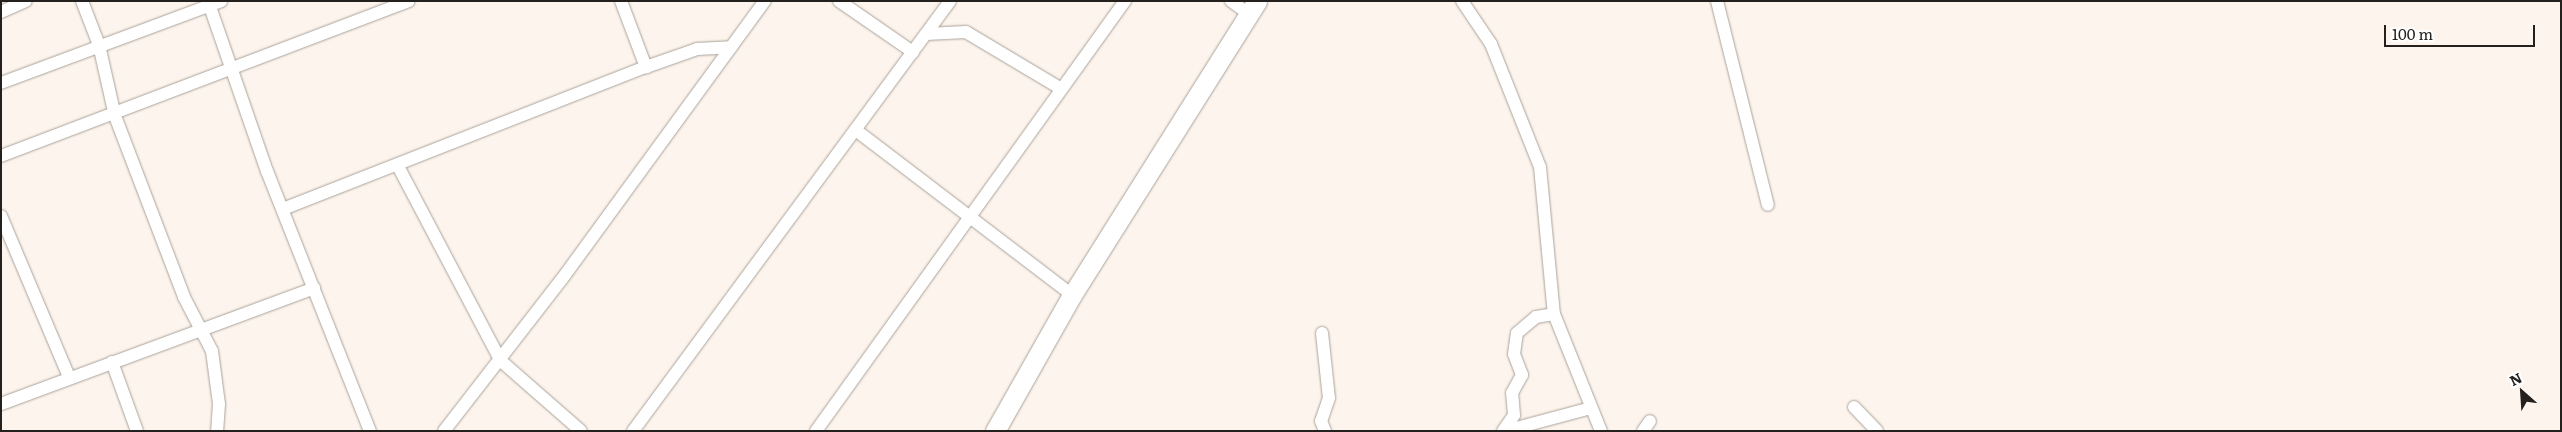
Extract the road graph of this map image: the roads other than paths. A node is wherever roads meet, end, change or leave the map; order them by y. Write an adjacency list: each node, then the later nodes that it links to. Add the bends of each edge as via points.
1 (26, 1): 14 (street)
2 (82, 1): 16 (street)
3 (409, 1): 20 (street)
4 (621, 1): 19 (street)
5 (765, 1): 17 (street)
6 (839, 1): 18 (street)
7 (950, 1): 15 (street)
8 (1125, 1): 22 (street)
9 (1231, 1): 13 (street)
10 (1462, 1): 33 (street, via 1491,44 1543,177)
11 (1717, 1): 27 (street)
12 (213, 3): 16 (street); 20 (street)
13 (1253, 7): 32 (main road)
14 (1, 12)
15 (926, 34): 18 (street); 22 (street, via 966,32)
16 (99, 45): 21 (street); 23 (street)
17 (731, 47): 19 (street, via 697,49); 36 (street)
18 (913, 52): 24 (street)
19 (646, 67): 26 (street)
20 (231, 68): 23 (street); 28 (street)
21 (1, 83)
22 (1060, 88): 30 (street)
23 (114, 116): 25 (street); 34 (street)
24 (857, 131): 30 (street); 47 (street, via 758,256)
25 (1, 156)
26 (398, 166): 28 (street); 36 (street)
27 (1768, 205)
28 (283, 209): 31 (street)
29 (1, 216): 38 (street)
30 (969, 217): 32 (street); 48 (street)
31 (314, 288): 34 (street); 44 (street)
32 (1072, 295): 49 (main road)
33 (1554, 314): 41 (street); 51 (street, via 1536,317 1517,333 1514,354 1522,375 1512,392 1514,415)
34 (200, 330): 37 (street); 43 (street, via 212,351 219,404)
35 (1322, 333): 50 (street, via 1329,398 1321,422)
36 (501, 361): 45 (street); 46 (street)
37 (112, 362): 38 (street); 42 (street)
38 (69, 377): 39 (street)
39 (1, 404)
40 (1854, 407): 53 (street)
41 (1591, 408): 51 (street); 52 (street)
42 (137, 431)
43 (217, 431)
44 (370, 431)
45 (444, 431)
46 (581, 431)
47 (633, 431)
48 (816, 431)
49 (995, 431)
50 (1325, 431)
51 (1504, 431)
52 (1601, 431)
53 (1877, 431)

